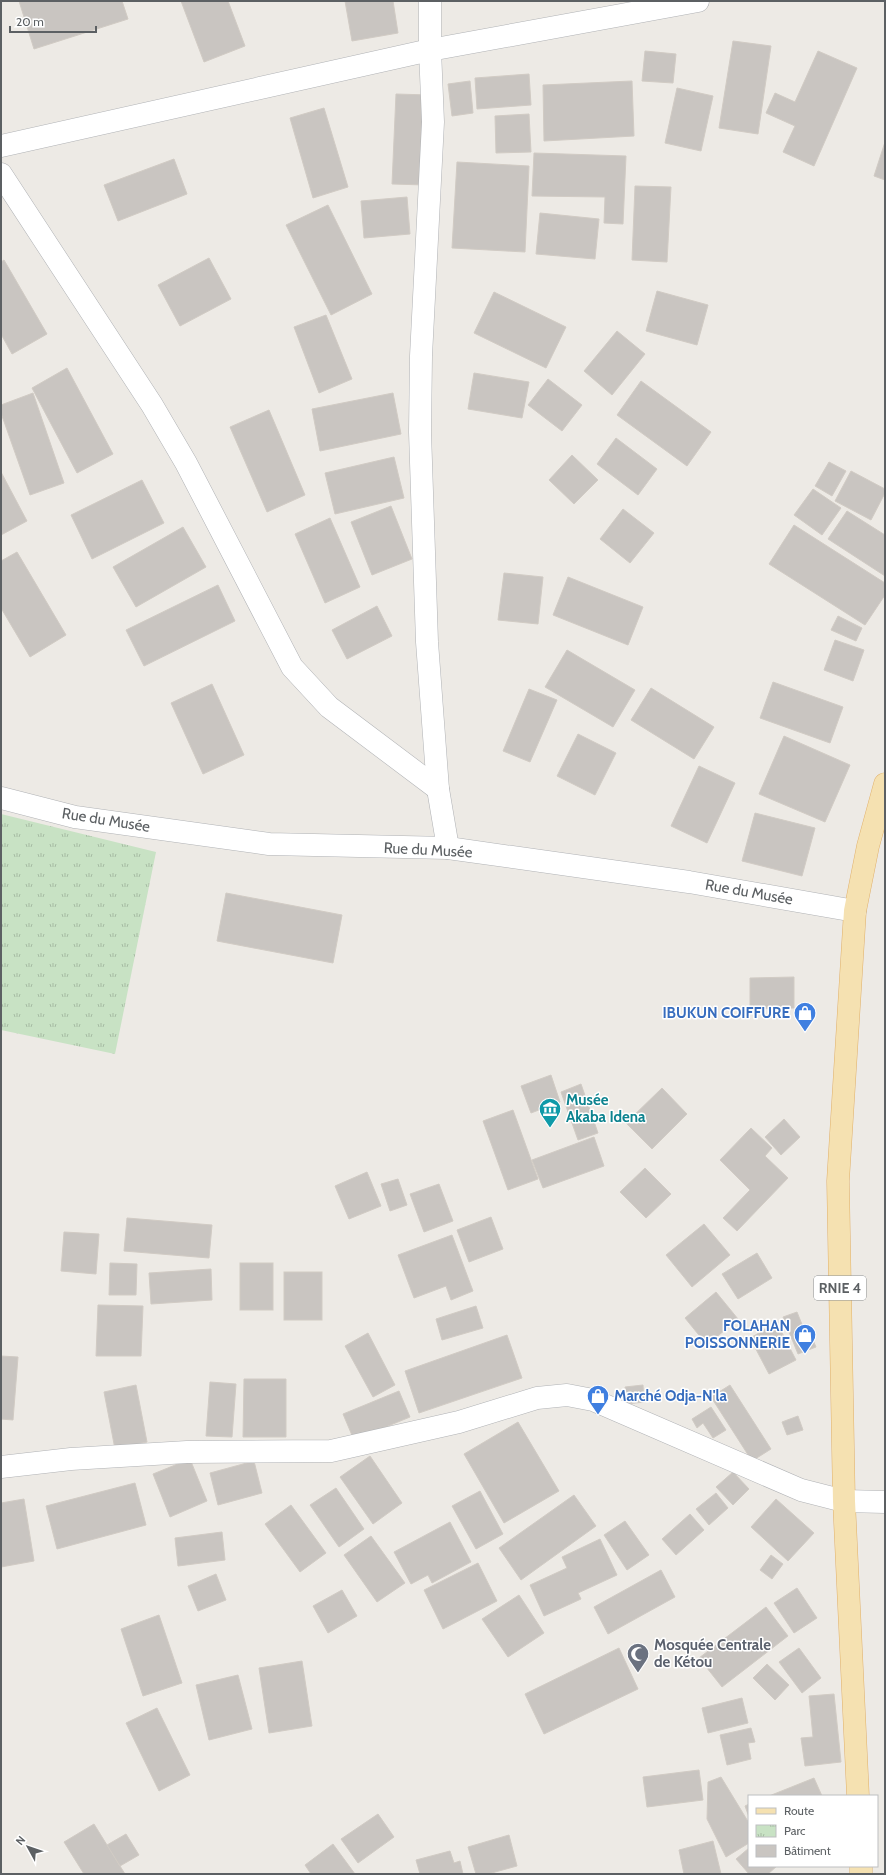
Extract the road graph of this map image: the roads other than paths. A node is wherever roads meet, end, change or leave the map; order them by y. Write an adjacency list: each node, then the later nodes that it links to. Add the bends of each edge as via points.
1 (430, 1): 3 (street)
2 (698, 1): 3 (street)
3 (430, 50): 4 (street); 7 (street, via 433,122 420,356 420,432 427,642)
4 (1, 146)
5 (1, 174): 7 (street, via 152,405 186,463 292,667 329,707)
6 (885, 784): 9 (main road, RNIE 4)
7 (438, 789): 10 (street)
8 (1, 798): 10 (street, Rue du Musée, via 75,817 269,844)
9 (877, 840): 11 (main road, RNIE 4)
10 (448, 848): 11 (street, Rue du Musée, via 689,882)
11 (855, 911): 13 (main road, RNIE 4, via 838,1181)
12 (1, 1467): 13 (street, via 71,1459 187,1452 331,1451 459,1422 536,1398 567,1395 593,1400 802,1490)
13 (844, 1501): 14 (street); 15 (main road, RNIE 4)
14 (885, 1502)
15 (858, 1795)

